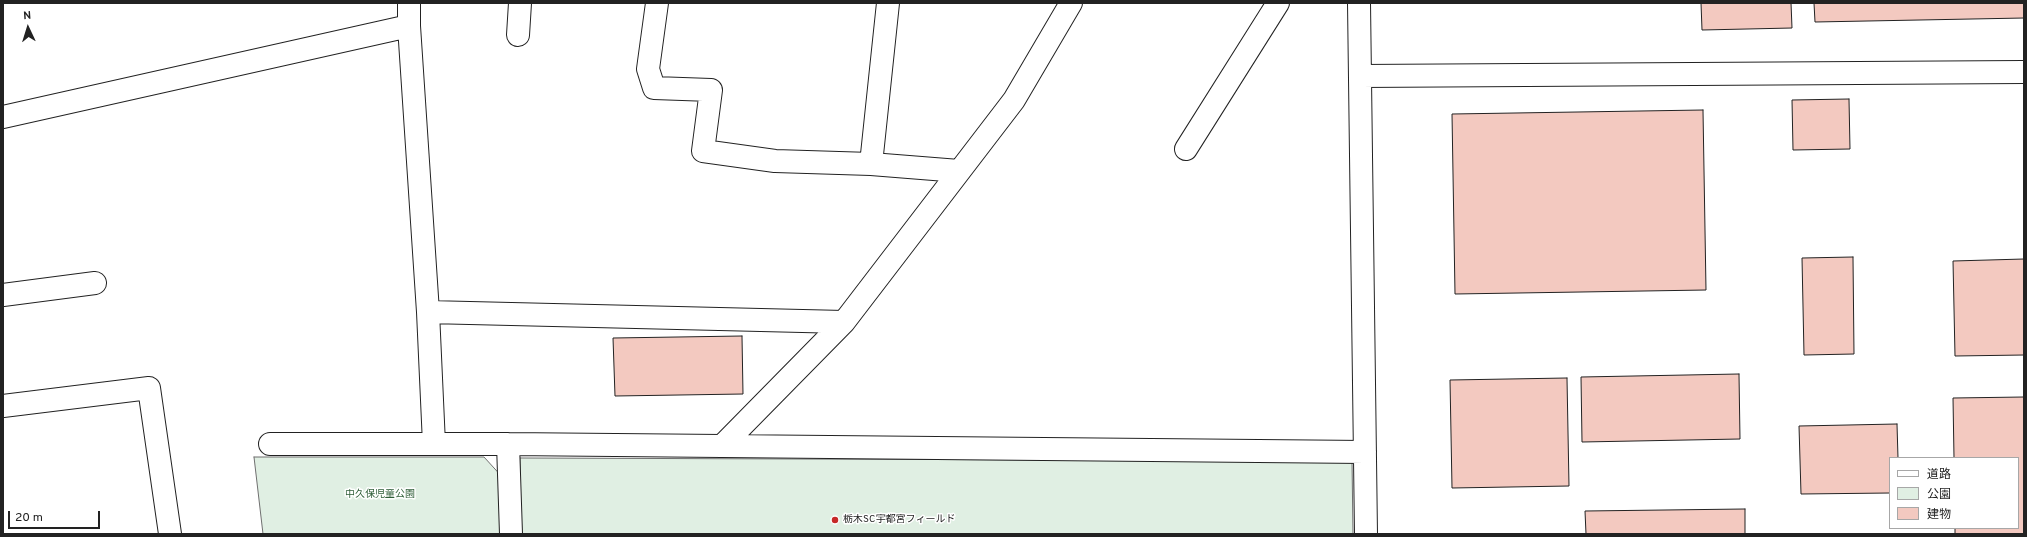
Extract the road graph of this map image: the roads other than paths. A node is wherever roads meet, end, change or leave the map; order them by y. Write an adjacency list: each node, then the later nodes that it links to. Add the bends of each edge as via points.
1 (409, 3): 8 (street)
2 (520, 3): 9 (street)
3 (657, 3): 14 (street, via 648,69 654,88 711,90 704,151 775,161)
4 (888, 3): 14 (street)
5 (1070, 3): 15 (street, via 1014,100)
6 (1278, 3): 13 (street)
7 (1359, 3): 11 (street)
8 (409, 26): 12 (street); 18 (street)
9 (518, 35)
10 (2024, 72): 11 (street)
11 (1360, 76): 25 (street)
12 (3, 117)
13 (1186, 149)
14 (871, 164): 15 (street)
15 (959, 171): 19 (street)
16 (95, 283): 17 (street)
17 (3, 295)
18 (428, 312): 19 (street); 22 (street)
19 (844, 322): 24 (street)
20 (3, 406): 26 (street, via 149,388)
21 (270, 444): 22 (street)
22 (434, 444): 23 (street)
23 (508, 444): 24 (street); 27 (street)
24 (722, 446): 25 (street)
25 (1365, 452): 28 (street)
26 (170, 534)
27 (511, 534)
28 (1366, 534)

